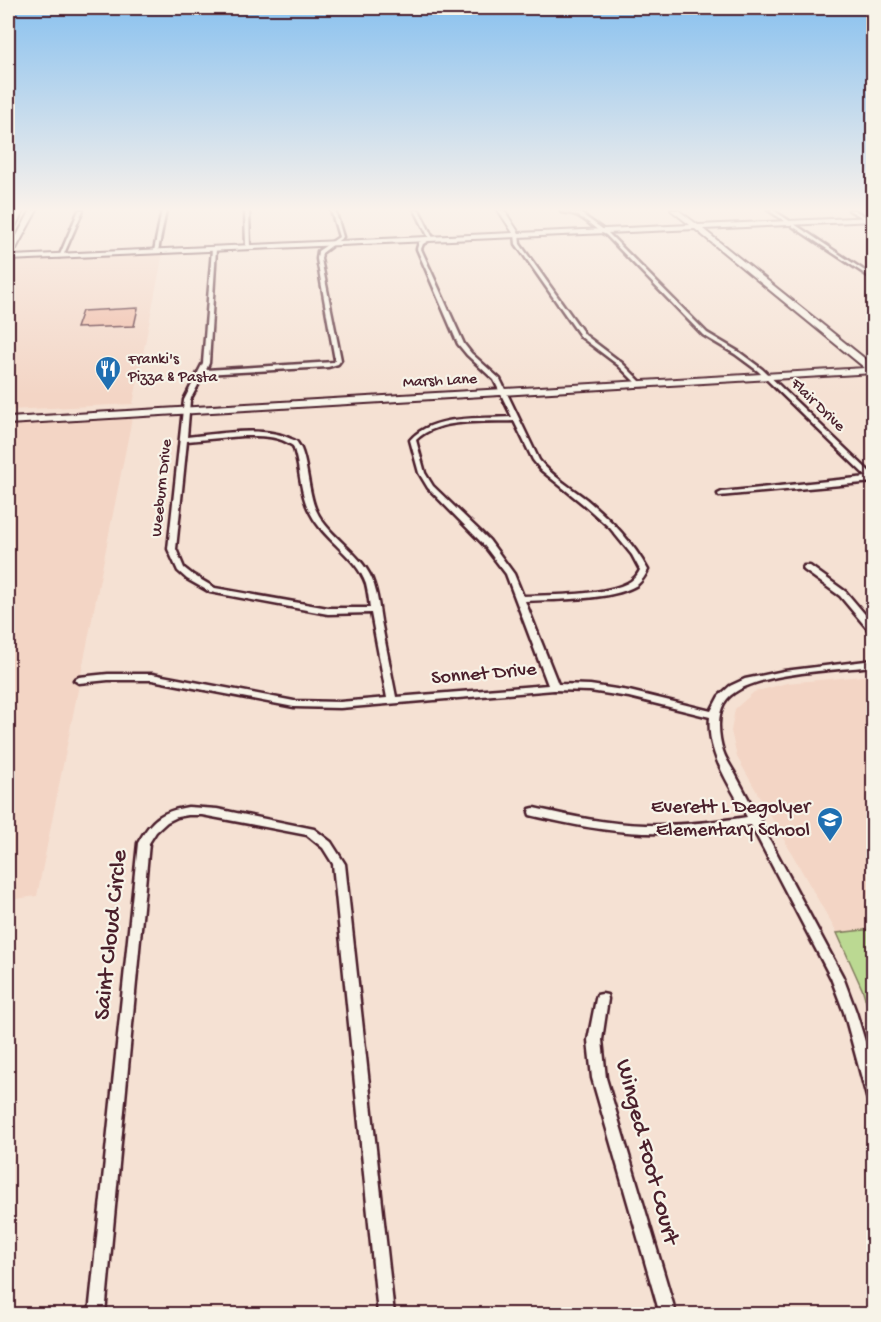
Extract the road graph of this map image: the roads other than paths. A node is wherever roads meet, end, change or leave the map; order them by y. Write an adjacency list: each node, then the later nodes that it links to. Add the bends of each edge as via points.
1 (212, 272): 8 (street, Weeburn Drive)
2 (321, 272): 8 (street, via 336,363)
3 (429, 272): 11 (street, via 461,344 489,369)
4 (537, 272): 10 (street, via 582,336)
5 (644, 272): 9 (street, Flair Drive, via 705,334)
6 (753, 272): 7 (street)
7 (871, 368): 9 (street, Marsh Lane)
8 (203, 372): 12 (street, Weeburn Drive, via 188,392)
9 (764, 374): 10 (street, Marsh Lane); 18 (street, Flair Drive)
10 (638, 382): 11 (street, Marsh Lane)
11 (502, 390): 12 (street, Marsh Lane); 15 (street)
12 (185, 408): 14 (street, Marsh Lane); 17 (street, Weeburn Drive)
13 (8, 414): 14 (street, Marsh Lane)
14 (48, 415): 16 (street, Marsh Lane)
15 (515, 419): 21 (street, via 435,424 417,432 413,440 430,488 486,542 510,574); 21 (street, via 543,470 614,526 637,554 644,570 631,586 612,591)
16 (8, 421)
17 (183, 439): 22 (street, via 267,434 292,440 299,452 308,504 316,519 364,570); 22 (street, Weeburn Drive, via 172,549 190,578 213,591 244,597 328,611)
18 (873, 479): 19 (street)
19 (722, 494)
20 (807, 568): 23 (street, via 843,594)
21 (519, 599): 26 (street)
22 (375, 610): 27 (street)
23 (873, 631)
24 (873, 663): 28 (street, via 763,675 734,687 722,698)
25 (79, 680): 27 (street, Sonnet Drive, via 152,676 294,704)
26 (554, 687): 27 (street, Sonnet Drive); 28 (street, Sonnet Drive, via 629,693)
27 (392, 701)
28 (716, 715): 30 (street, via 712,732 718,752)
29 (534, 812): 30 (street, via 643,829)
30 (756, 820): 32 (street, via 837,976)
31 (602, 999): 35 (street, Winged Foot Court, via 596,1040 599,1078)
32 (873, 1097)
33 (97, 1314): 34 (street, Saint Cloud Circle, via 144,843 150,829 165,818 198,809 310,831 323,840 339,864)
34 (386, 1314)
35 (668, 1314)

